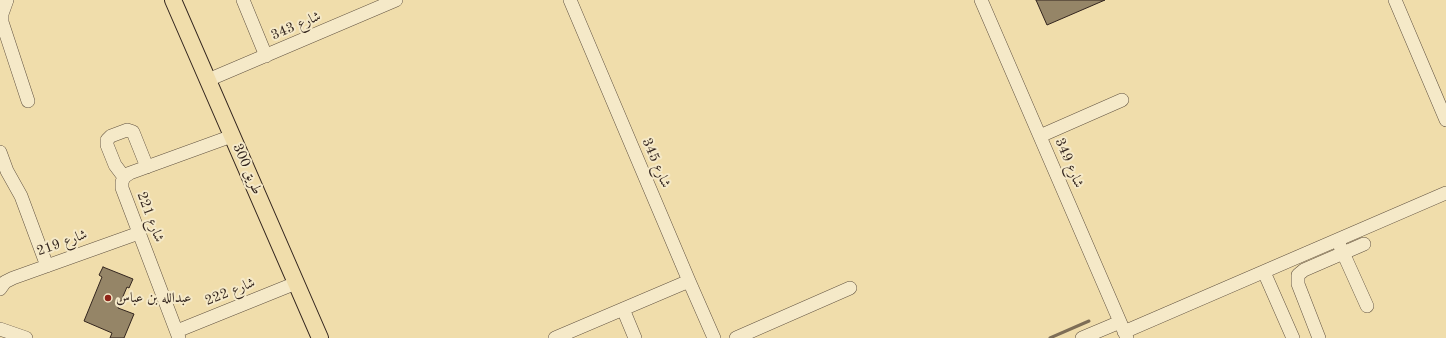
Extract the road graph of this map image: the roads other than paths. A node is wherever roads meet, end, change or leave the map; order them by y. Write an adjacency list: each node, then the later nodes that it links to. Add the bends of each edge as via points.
1 (7, 0): 11 (street, via 2,22)
2 (173, 0): 9 (main road, طريق 300)
3 (244, 0): 8 (street)
4 (396, 0): 8 (street, شارع 343)
5 (570, 0): 25 (street, شارع 345)
6 (981, 0): 14 (street, شارع 349)
7 (1394, 0): 12 (street)
8 (266, 56): 9 (street, شارع 343)
9 (208, 80): 13 (main road, طريق 300)
10 (1122, 100): 14 (street)
11 (28, 101)
12 (1446, 120)
13 (232, 136): 16 (street, شارع 221); 26 (main road, طريق 300)
14 (1040, 136): 32 (street, شارع 349)
15 (0, 152): 23 (street, via 21,196)
16 (147, 167): 17 (street, شارع 221); 17 (street, via 133,132 127,130 111,136 107,140 107,145 115,165)
17 (124, 177): 19 (street, شارع 221, via 122,188)
18 (1446, 193): 20 (street)
19 (139, 233): 23 (street, شارع 219); 33 (street, شارع 221)
20 (1338, 240): 22 (street); 24 (street)
21 (1364, 244): 22 (street)
22 (1344, 253): 29 (street); 42 (street, via 1304,270 1298,278)
23 (47, 266): 28 (street, شارع 219, via 11,279)
24 (1264, 272): 32 (street); 41 (street)
25 (689, 281): 30 (street); 38 (street, شارع 345)
26 (296, 283): 33 (street, شارع 222); 35 (main road, طريق 300)
27 (850, 288): 39 (street)
28 (0, 289)
29 (1367, 306)
30 (623, 309): 36 (street); 37 (street)
31 (0, 329): 34 (street)
32 (1124, 331): 40 (street)
33 (178, 335)
34 (26, 338)
35 (320, 338)
36 (555, 338)
37 (635, 338)
38 (714, 338)
39 (736, 338)
40 (1082, 338)
41 (1293, 338)
42 (1319, 338)

